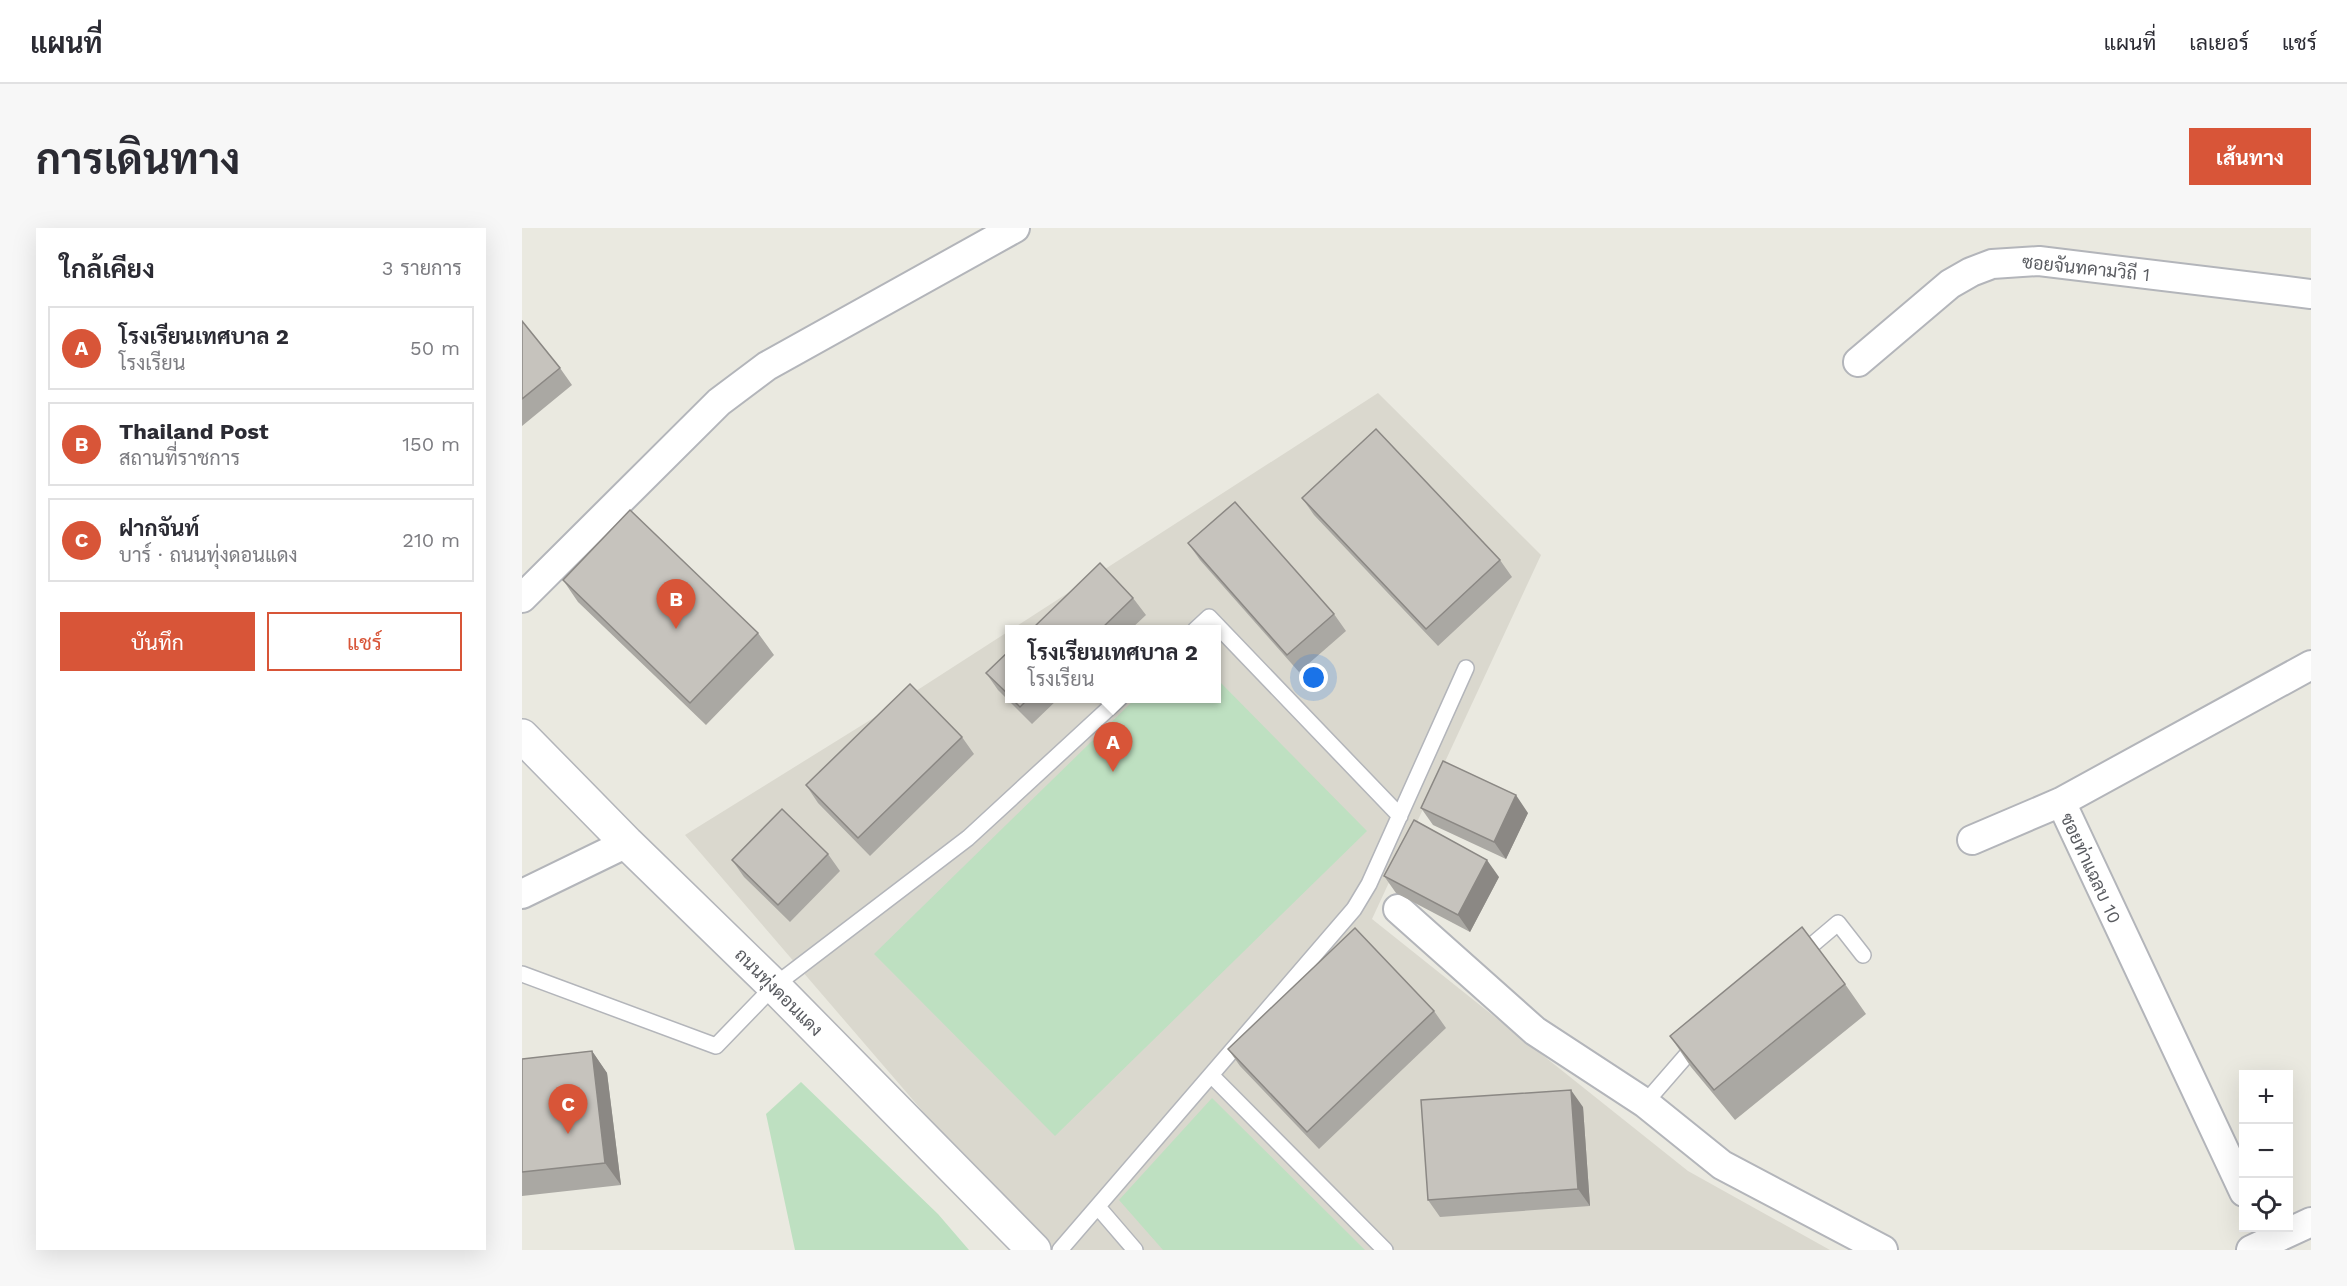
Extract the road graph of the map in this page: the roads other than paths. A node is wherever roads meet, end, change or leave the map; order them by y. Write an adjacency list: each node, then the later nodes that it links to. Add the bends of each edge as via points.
1 (1015, 228): 4 (street, via 743,383 719,402)
2 (2311, 294): 3 (street, ซอยจันทคามวิถี 1, via 2039,261 1992,264 1950,285)
3 (1858, 362)
4 (522, 598)
5 (1200, 625): 6 (lane, via 1209,616)
6 (1218, 625)
7 (1221, 629): 13 (lane)
8 (2311, 664): 12 (street, ซอยท่าแฉลบ 10)
9 (1466, 668): 13 (lane)
10 (1116, 703): 21 (lane, via 968,838)
11 (522, 736): 15 (street, ถนนทุ่งดอนแดง)
12 (2061, 802): 14 (street); 25 (street, ซอยท่าแฉลบ 10)
13 (1400, 816): 23 (lane, via 1354,909)
14 (1972, 840)
15 (627, 843): 16 (street); 21 (street, ถนนทุ่งดอนแดง)
16 (522, 894)
17 (1398, 909): 24 (street, via 1535,1031)
18 (1863, 955): 19 (lane, via 1838,923)
19 (1783, 969)
20 (522, 974): 21 (lane, via 716,1046)
21 (774, 986): 29 (street, ถนนทุ่งดอนแดง)
22 (1711, 1031): 24 (lane, via 1693,1046)
23 (1211, 1075): 26 (lane); 32 (lane)
24 (1645, 1103): 33 (street, via 1722,1165)
25 (2239, 1181)
26 (1098, 1207): 30 (lane); 31 (lane)
27 (2311, 1222): 28 (street)
28 (2262, 1242)
29 (1034, 1250)
30 (1060, 1250)
31 (1135, 1250)
32 (1385, 1250)
33 (1883, 1250)

